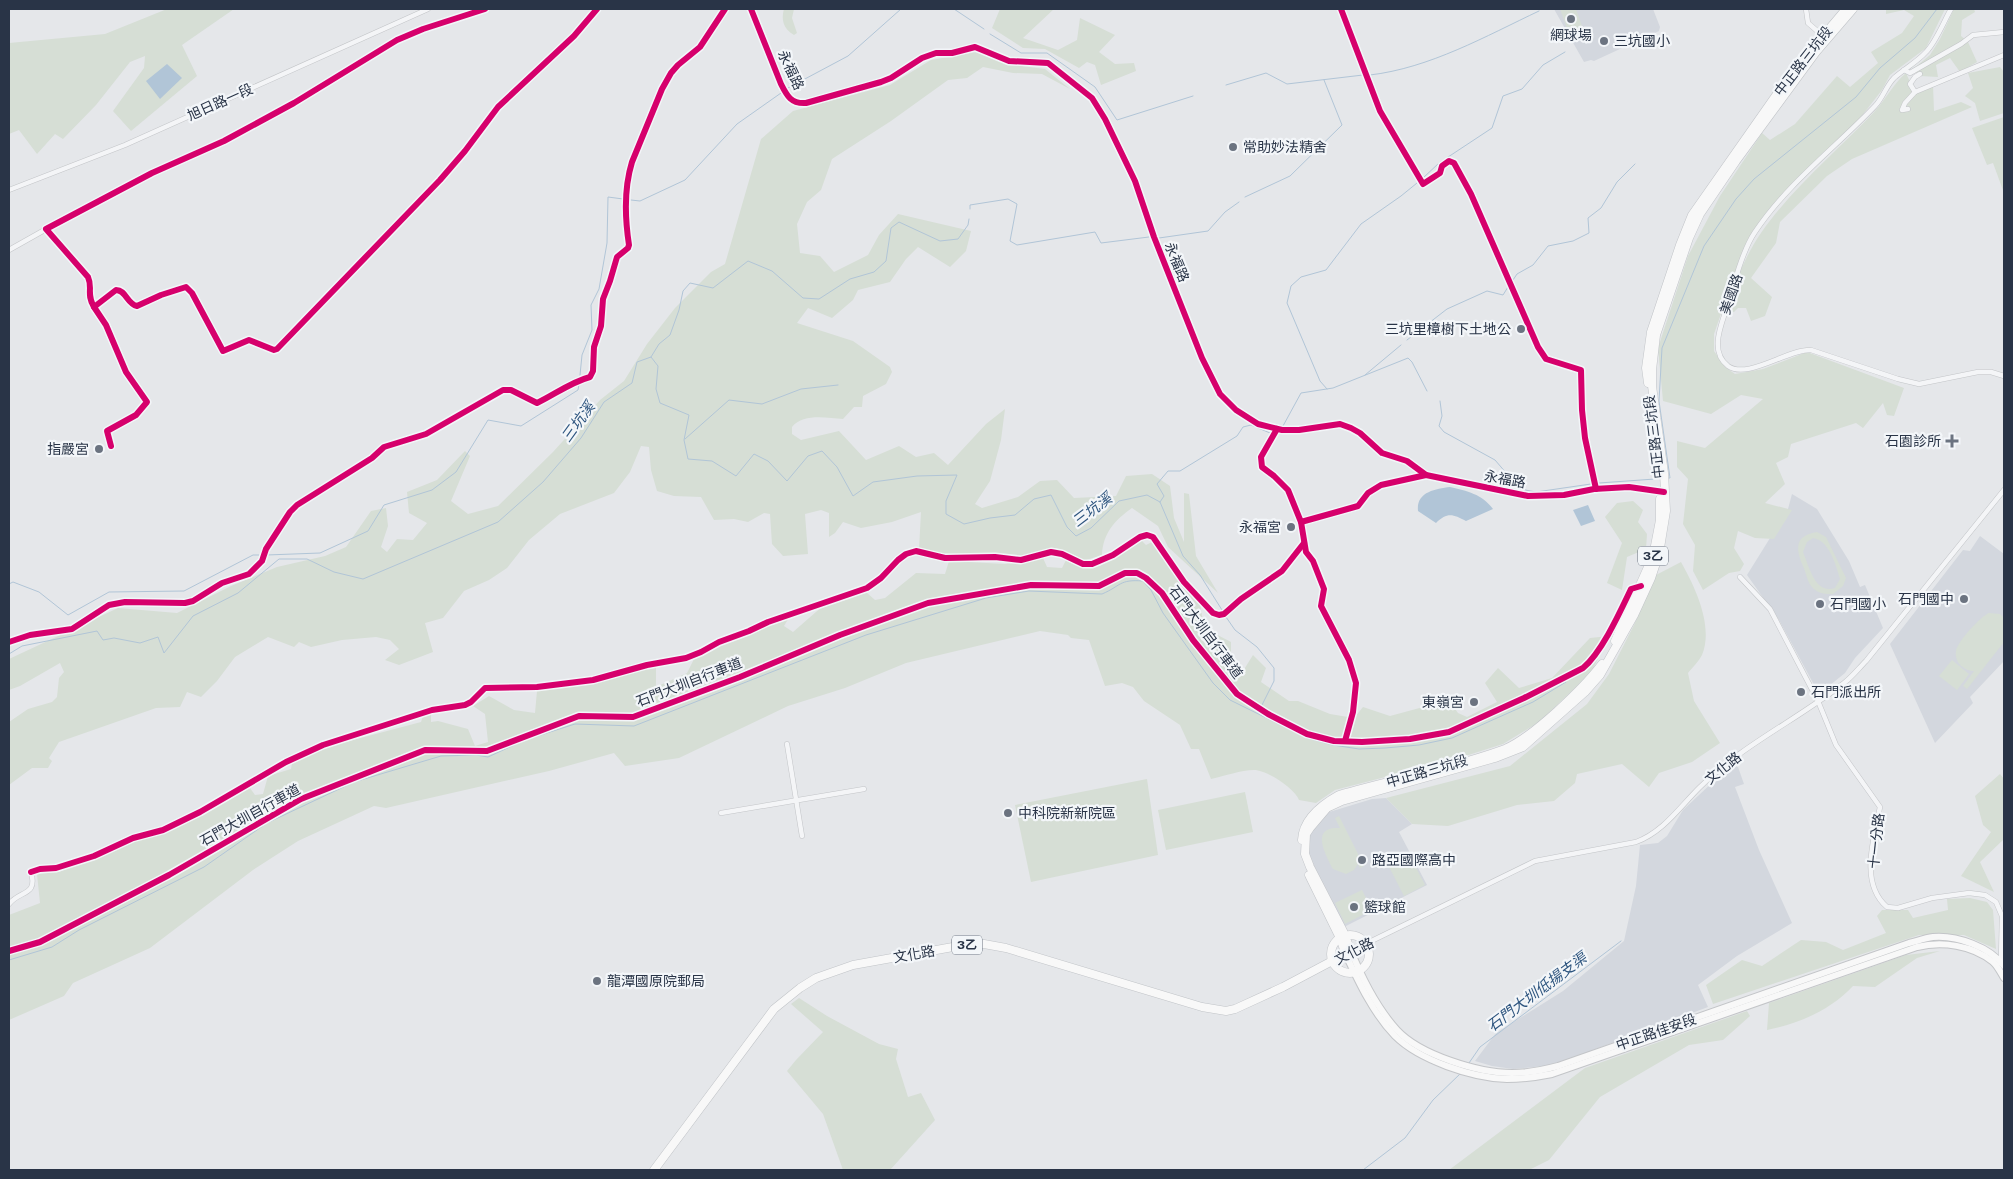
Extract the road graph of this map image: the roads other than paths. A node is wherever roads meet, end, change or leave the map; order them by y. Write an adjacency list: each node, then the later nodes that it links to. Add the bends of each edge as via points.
1 (428, 9): 15 (street, 旭日路一段, via 125,145)
2 (485, 9): 16 (street, via 397,40 224,141 152,172)
3 (751, 9): 19 (street, 永福路, via 781,84 792,102 806,103 881,82 922,58 976,47 1009,61 1048,63 1086,92 1105,119 1135,181 1202,358 1220,394 1236,410 1258,424 1282,430 1340,424 1360,433 1382,453 1407,461 1426,475 1528,496 1629,487)
4 (1806, 9): 9 (street, via 1808,23)
5 (1846, 9): 9 (main road, 中正路三坑段 / 3乙)
6 (1853, 9): 9 (main road, 中正路三坑段 / 3乙)
7 (1951, 9): 11 (street, 美國路, via 1928,50)
8 (2004, 32): 11 (street, via 1973,35 1910,73)
9 (1824, 37): 19 (main road, 中正路三坑段 / 3乙, via 1700,214 1688,238 1656,335 1652,370 1664,473)
10 (2004, 56): 13 (street)
11 (1904, 70): 17 (street, 美國路, via 1892,80 1877,105 1807,172 1754,233 1718,332 1720,357 1728,366 1743,370 1811,350 1919,384 1978,372)
12 (1920, 74): 13 (street, via 1910,84)
13 (1915, 92): 14 (street, via 1902,110)
14 (1908, 109)
15 (9, 190)
16 (9, 250)
17 (2004, 376)
18 (2004, 490): 21 (street, 文化路, via 1866,661 1846,682)
19 (1662, 492): 29 (main road, 中正路三坑段 / 3乙, via 1666,511 1659,554 1651,578 1615,651 1600,676 1585,692 1523,747 1342,801 1327,808 1310,828 1306,834 1305,854)
20 (1740, 577): 21 (street, 十一分路, via 1770,609)
21 (1818, 701): 30 (street, 文化路, via 1722,768 1650,837 1535,861); 33 (street, 十一分路, via 1836,744 1880,807 1871,854 1876,895 1887,907 1898,908 1932,898 1969,893 1984,895 1996,902 2002,916)
22 (787, 744): 24 (street)
23 (864, 789): 24 (street)
24 (796, 800): 25 (street); 26 (street)
25 (721, 813)
26 (802, 836)
27 (31, 872): 28 (street, via 32,887)
28 (9, 904)
29 (1342, 936): 30 (main road, via 1359,938); 31 (main road, 中正路三坑段 / 3乙); 32 (main road, via 1334,944)
30 (1366, 944): 31 (street, 文化路); 34 (main road, via 1367,961)
31 (1348, 953): 32 (main road, 文化路 / 3乙); 34 (main road, 中正路佳安段)
32 (1332, 962): 34 (main road, via 1342,971); 36 (main road, 文化路 / 3乙, via 1226,1012 984,944 964,945 833,971 800,988 774,1010)
33 (2000, 963): 34 (main road, 中正路佳安段, via 1948,944 1932,943 1552,1074 1506,1079 1448,1066 1404,1044 1378,1016); 35 (main road)
34 (1356, 971)
35 (2004, 978)
36 (654, 1170)

